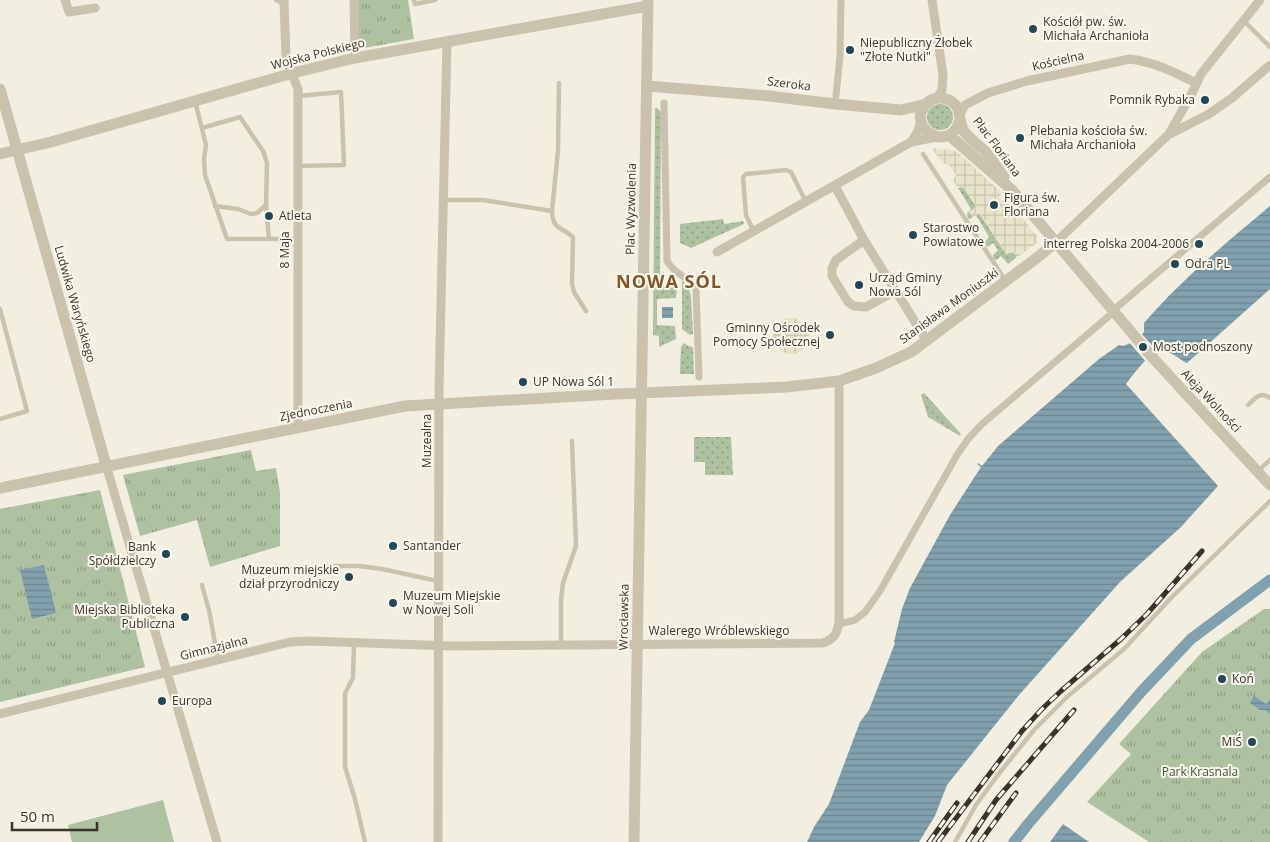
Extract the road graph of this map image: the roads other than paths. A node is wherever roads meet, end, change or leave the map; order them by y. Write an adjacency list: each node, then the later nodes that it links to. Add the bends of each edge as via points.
1 (65, 0): 10 (street, via 69,12)
2 (354, 0): 14 (street)
3 (414, 0): 4 (lane, via 415,4)
4 (435, 0)
5 (841, 0): 22 (street)
6 (932, 0): 23 (street, via 943,75 942,90)
7 (1260, 0): 11 (street)
8 (281, 1): 16 (street, 8 Maja, via 284,49)
9 (648, 3): 12 (street, Wojska Polskiego); 19 (street, Plac Wyzwolenia)
10 (95, 8)
11 (1244, 21): 13 (lane); 18 (street)
12 (447, 41): 14 (street, Wojska Polskiego); 41 (street, Muzealna)
13 (1270, 47)
14 (355, 58): 16 (street, Wojska Polskiego)
15 (1270, 65): 30 (street, via 1209,114)
16 (293, 73): 21 (street, 8 Maja); 24 (street, Wojska Polskiego)
17 (559, 83): 45 (lane, via 558,150)
18 (1196, 83): 27 (street, Kościelna, via 1146,61 1130,59 1027,81 988,93 965,105); 30 (street)
19 (647, 86): 26 (street, Szeroka, via 901,110); 61 (street, Plac Wyzwolenia)
20 (0, 89): 34 (street, Ludwika Waryńskiego)
21 (298, 96): 37 (street, 8 Maja); 37 (lane, via 341,92 344,165)
22 (836, 96)
23 (937, 98): 26 (street); 27 (street, via 949,100 958,108)
24 (195, 100): 29 (lane); 34 (street, Wojska Polskiego)
25 (664, 103): 59 (street, via 668,261 672,270 688,279 696,290)
26 (926, 104): 28 (street)
27 (960, 117): 31 (street); 40 (street, Plac Floriana, via 964,131 986,153)
28 (921, 121): 32 (street, via 926,131); 33 (street)
29 (202, 128): 43 (lane, via 240,117 267,162); 44 (lane, via 206,145 205,175)
30 (1169, 134): 50 (street)
31 (949, 135): 32 (street); 40 (street, Plac Floriana)
32 (937, 137): 33 (street)
33 (911, 142): 39 (street)
34 (17, 150): 35 (street, Wojska Polskiego); 69 (street, Ludwika Waryńskiego)
35 (0, 154)
36 (923, 154): 52 (lane)
37 (298, 166): 48 (street, 8 Maja)
38 (1270, 177): 54 (street)
39 (835, 186): 42 (street); 49 (street)
40 (1012, 190): 50 (street, Plac Floriana)
41 (443, 200): 45 (lane, via 482,200); 63 (street, Muzealna)
42 (806, 202): 46 (street); 46 (lane, via 791,172 746,174 743,177 746,215)
43 (266, 205): 44 (lane, via 251,214); 47 (lane)
44 (215, 206): 47 (lane, via 227,239)
45 (552, 210): 56 (lane, via 552,221 573,237 572,284)
46 (754, 232): 51 (street)
47 (269, 239): 48 (lane)
48 (298, 239): 66 (street, 8 Maja)
49 (864, 240): 53 (street); 53 (street, via 836,260 832,276 854,306 866,307)
50 (1056, 242): 52 (street, Stanisława Moniuszki); 70 (street, Aleja Wolności, via 1135,338)
51 (717, 252)
52 (1005, 282): 58 (street, Stanisława Moniuszki)
53 (895, 291): 58 (street)
54 (1116, 308)
55 (0, 309): 65 (lane, via 27,411)
56 (586, 311)
57 (1109, 316): 77 (street, via 968,439 880,591 865,612 855,620)
58 (927, 341): 60 (street, Stanisława Moniuszki, via 901,358)
59 (699, 377)
60 (839, 381): 61 (street, Stanisława Moniuszki, via 787,387); 77 (street)
61 (641, 393): 63 (street, Zjednoczenia); 79 (street, Wrocławska)
62 (1270, 398): 64 (lane, via 1265,394 1259,395)
63 (440, 404): 66 (street, Zjednoczenia, via 405,406); 75 (street, Muzealna)
64 (1248, 405)
65 (0, 419)
66 (298, 427): 69 (street, Zjednoczenia)
67 (572, 441): 81 (lane, via 576,546 563,584)
68 (1270, 460): 70 (lane)
69 (106, 465): 72 (street, Zjednoczenia); 83 (street)
70 (1257, 472): 71 (street, Aleja Wolności)
71 (1270, 485)
72 (0, 488)
73 (1270, 501): 89 (lane, via 1124,649 1066,697 1034,730 976,805)
74 (324, 566): 75 (lane, via 359,566)
75 (438, 581): 80 (street, Muzealna)
76 (202, 585): 82 (lane)
77 (839, 624): 79 (street, Walerego Wróblewskiego, via 832,640 823,643)
78 (354, 642): 80 (street, Gimnazjalna); 82 (street, Gimnazjalna, via 290,642); 86 (lane, via 353,678 345,693 345,767)
79 (637, 644): 81 (street, Walerego Wróblewskiego); 88 (street, Wrocławska)
80 (438, 645): 81 (street, Walerego Wróblewskiego); 87 (street, Muzealna)
81 (561, 645)
82 (218, 660): 83 (street, Gimnazjalna)
83 (167, 672): 84 (street, Gimnazjalna); 85 (street)
84 (0, 714)
85 (217, 842)
86 (365, 842)
87 (438, 842)
88 (634, 842)
89 (956, 842)

